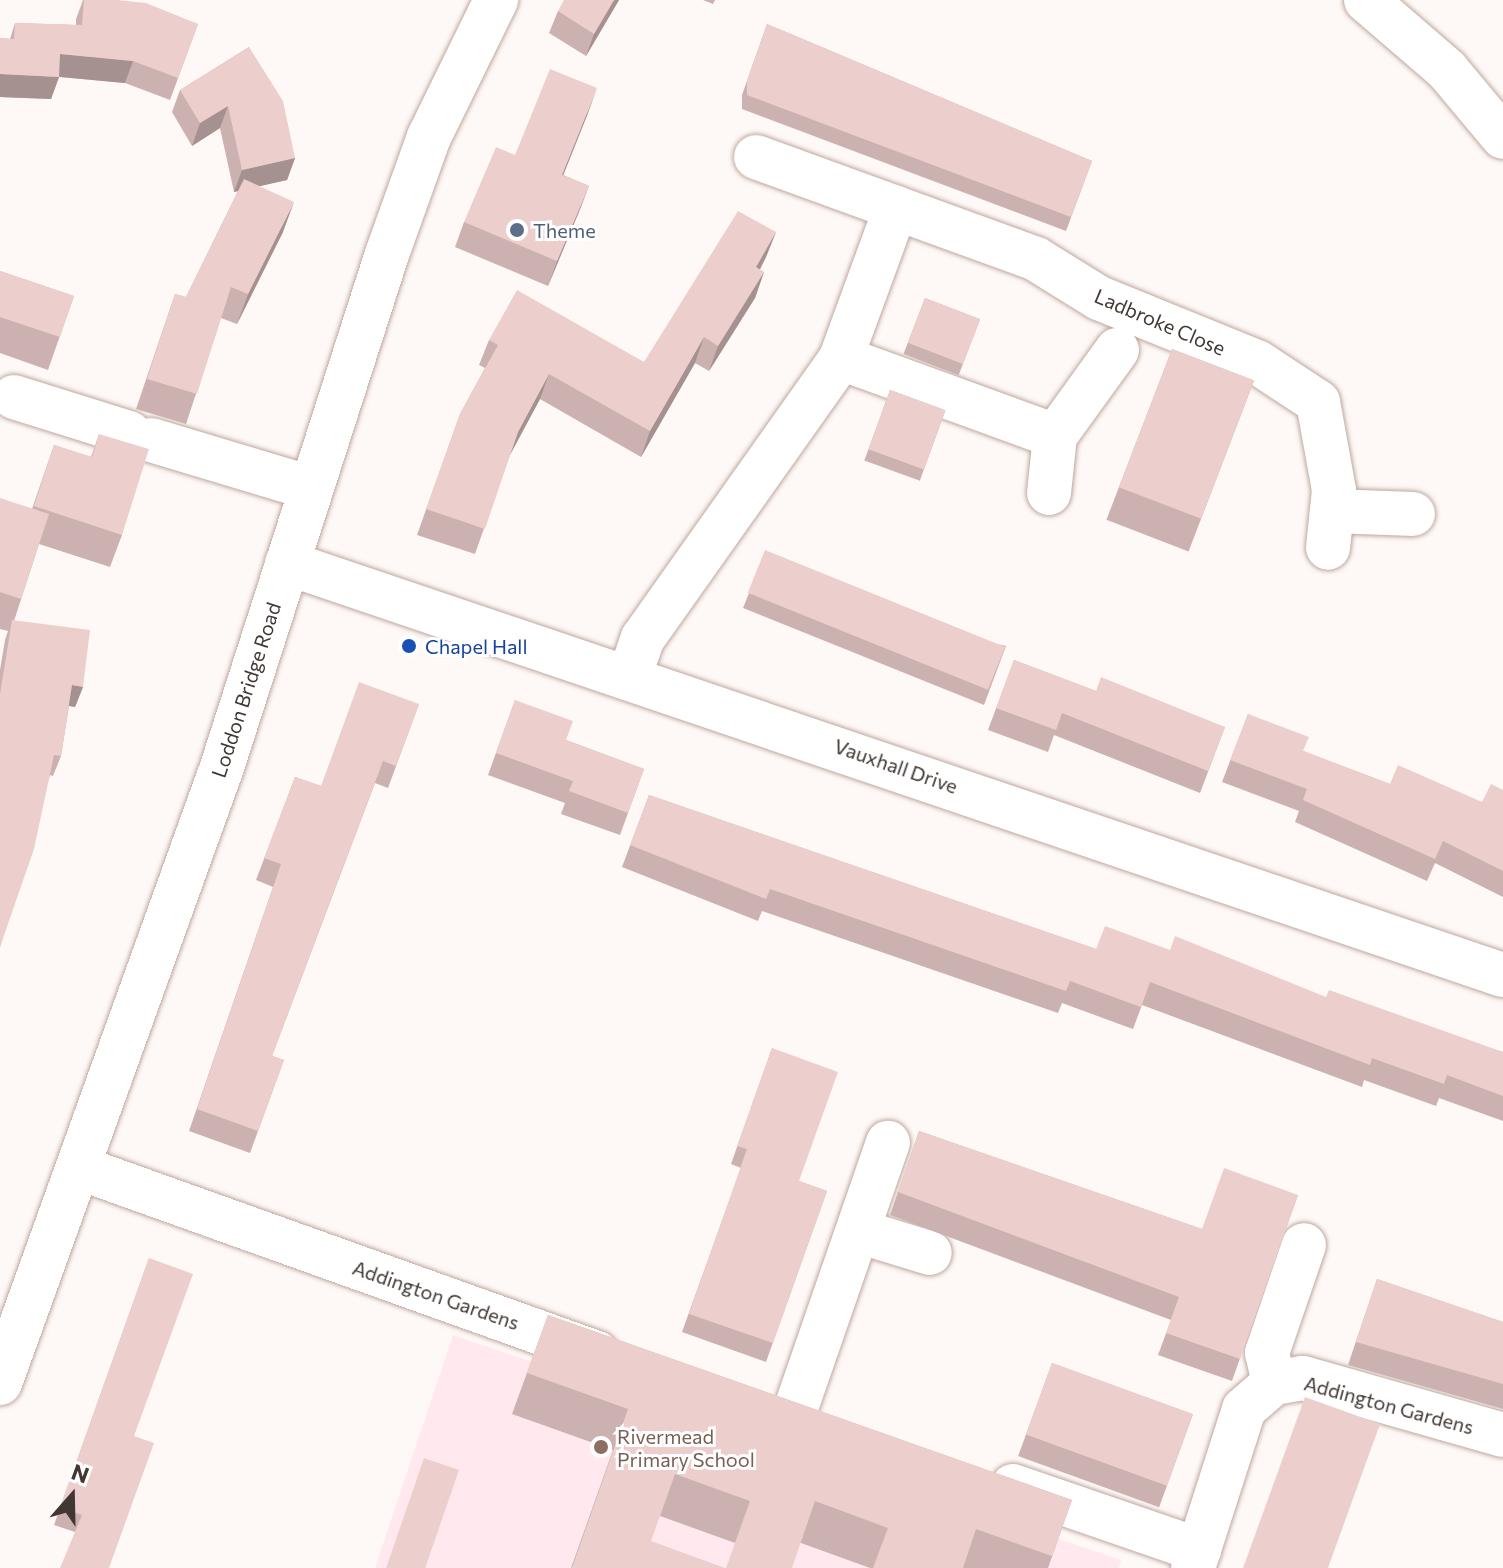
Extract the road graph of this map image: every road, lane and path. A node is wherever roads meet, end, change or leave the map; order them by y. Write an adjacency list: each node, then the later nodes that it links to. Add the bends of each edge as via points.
1 (496, 0): 10 (street, Loddon Bridge Road, via 429,137)
2 (1366, 0): 3 (street, via 1447,70)
3 (1503, 137)
4 (756, 157): 5 (street, Ladbroke Close)
5 (896, 208): 7 (street); 12 (street, Ladbroke Close, via 1036,259 1099,298 1257,362 1318,402 1329,441 1330,530)
6 (1117, 350): 9 (street)
7 (841, 358): 9 (street); 14 (street, via 643,638)
8 (14, 397): 10 (street)
9 (1055, 436): 11 (street)
10 (311, 488): 13 (street, Loddon Bridge Road)
11 (1049, 493)
12 (1413, 514)
13 (287, 563): 14 (street, Vauxhall Drive); 17 (street, Loddon Bridge Road)
14 (630, 675): 15 (street, Vauxhall Drive)
15 (1503, 975)
16 (888, 1143): 18 (street)
17 (80, 1168): 21 (street, Addington Gardens); 22 (street, Loddon Bridge Road)
18 (858, 1231): 20 (street); 25 (street)
19 (1304, 1245): 23 (street, Addington Gardens, via 1267,1353)
20 (930, 1253)
21 (643, 1367)
22 (0, 1383)
23 (1274, 1383): 27 (street, Addington Gardens, via 1303,1378); 29 (street, Addington Gardens, via 1244,1409)
24 (749, 1398): 25 (street)
25 (795, 1411): 26 (street)
26 (840, 1426)
27 (1503, 1435)
28 (975, 1472): 29 (street, Addington Gardens)
29 (1196, 1559)

